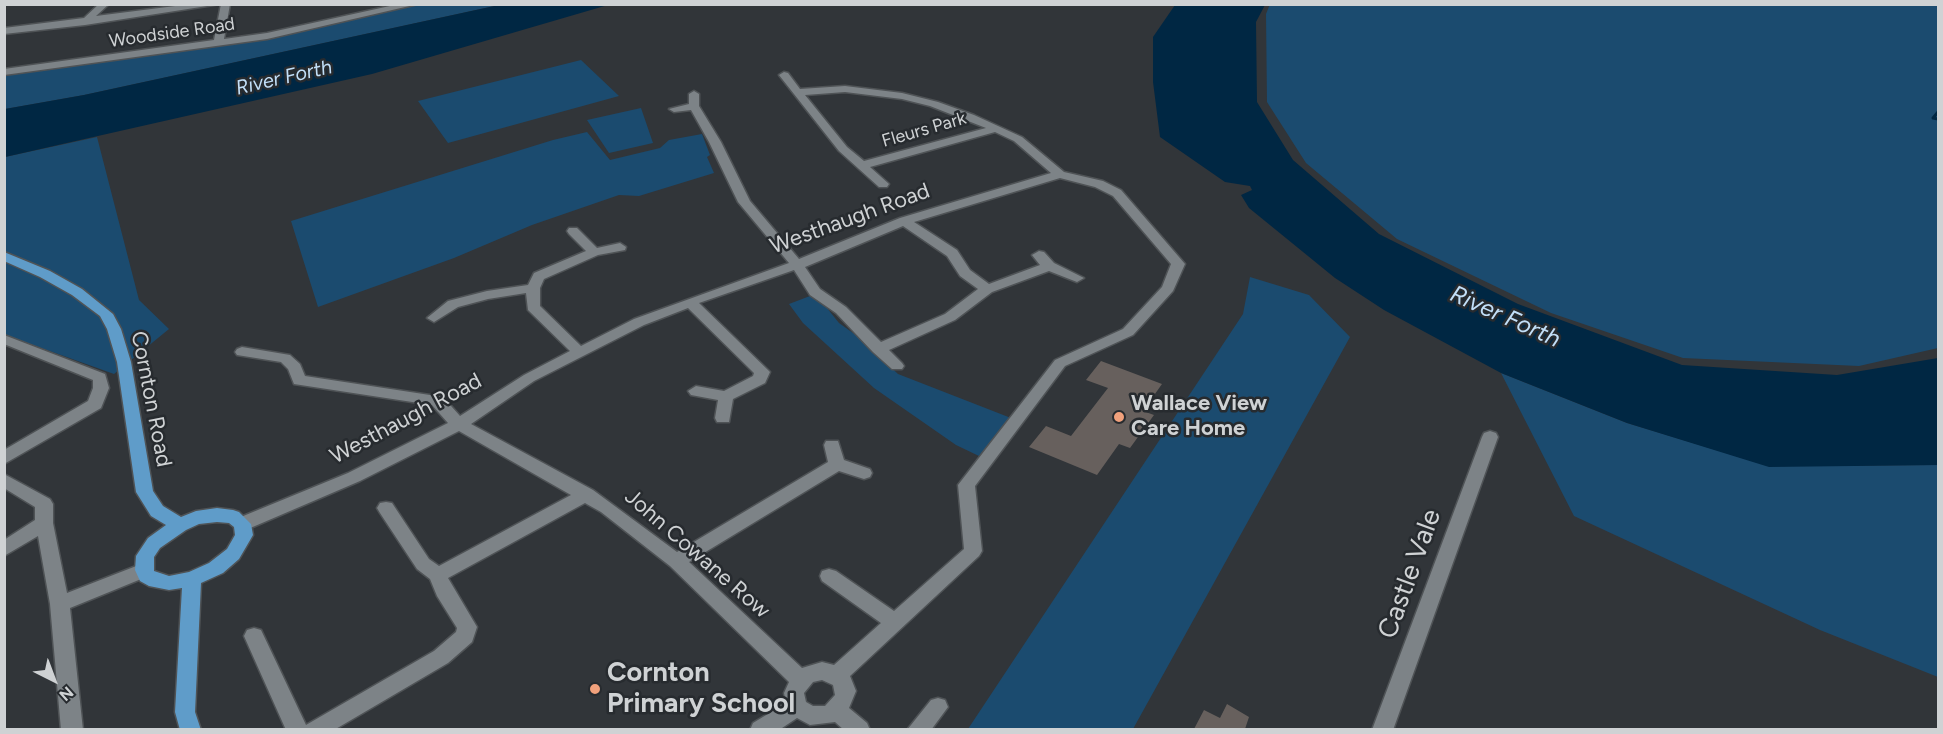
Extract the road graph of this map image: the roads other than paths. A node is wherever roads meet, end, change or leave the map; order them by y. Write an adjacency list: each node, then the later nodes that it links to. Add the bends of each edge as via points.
1 (105, 4): 6 (street)
2 (216, 4): 6 (street)
3 (226, 4): 8 (street)
4 (414, 4): 5 (street, Woodside Road)
5 (374, 9): 8 (street, Woodside Road)
6 (85, 22): 7 (street)
7 (4, 31)
8 (218, 44): 9 (street, Woodside Road)
9 (4, 72)
10 (784, 75): 11 (street, Fleurs Park)
11 (800, 92): 13 (street, via 845,89 902,96); 14 (street, Fleurs Park, via 843,149)
12 (674, 109): 23 (street, via 694,100 744,201)
13 (995, 129): 14 (street, Fleurs Park); 15 (street, via 1018,139)
14 (863, 165): 16 (street, Fleurs Park)
15 (1060, 174): 17 (street, Westhaugh Road); 57 (street, via 1099,184 1117,194 1178,264 1168,288 1128,332 1060,363 966,485 973,551)
16 (883, 184)
17 (904, 221): 23 (street, Westhaugh Road); 27 (street, via 951,253 965,273)
18 (573, 231): 20 (street)
19 (620, 248): 20 (street)
20 (594, 252): 26 (street, via 538,276)
21 (1039, 255): 24 (street)
22 (4, 256): 49 (main road, Cornton Road, via 77,291 106,314 124,362 145,492 157,511)
23 (796, 265): 28 (street, Westhaugh Road); 31 (street, via 815,292 841,310)
24 (1049, 266): 25 (street); 27 (street)
25 (1077, 278)
26 (532, 288): 29 (street, via 453,304); 33 (street, via 532,307)
27 (987, 288): 31 (street, via 950,317)
28 (690, 302): 33 (street, Westhaugh Road); 36 (street, via 762,372 760,379)
29 (434, 318)
30 (4, 339): 41 (street, via 100,377 101,388 95,404)
31 (878, 349): 34 (street)
32 (242, 352): 38 (street, John Cowane Row, via 285,358 295,367 299,380 437,401)
33 (579, 352): 38 (street, Westhaugh Road, via 529,378)
34 (897, 366)
35 (696, 391): 36 (street)
36 (726, 396): 37 (street)
37 (723, 418)
38 (459, 424): 45 (street, John Cowane Row); 48 (street, Westhaugh Road, via 354,477)
39 (1490, 437): 71 (street, Castle Vale)
40 (832, 445): 42 (street)
41 (4, 458)
42 (837, 464): 43 (street); 51 (street)
43 (864, 472)
44 (4, 480): 47 (street, via 44,504)
45 (587, 494): 51 (street, John Cowane Row); 53 (street)
46 (386, 508): 53 (street, via 423,564)
47 (44, 523): 50 (street); 56 (street)
48 (242, 524): 49 (main road, via 233,517 217,515); 55 (main road, via 244,535 233,554 216,568)
49 (180, 525): 52 (main road, via 154,543 145,556)
50 (4, 549)
51 (676, 561): 60 (street, John Cowane Row)
52 (144, 570): 55 (main road, via 156,581); 56 (street)
53 (438, 575): 67 (street, via 467,627 465,636 441,657)
54 (829, 576): 57 (street)
55 (192, 579): 65 (main road, via 185,712)
56 (60, 604): 64 (street)
57 (895, 622): 59 (street)
58 (254, 636): 66 (street)
59 (837, 675): 60 (street, via 822,671); 63 (street, via 846,691)
60 (801, 680): 61 (street, via 794,693)
61 (797, 707): 63 (street, via 810,716 828,715); 68 (street)
62 (938, 707): 70 (street)
63 (836, 710): 69 (street)
64 (72, 729)
65 (191, 729)
66 (297, 729)
67 (314, 729)
68 (760, 729)
69 (860, 729)
70 (917, 729)
71 (1382, 729)

